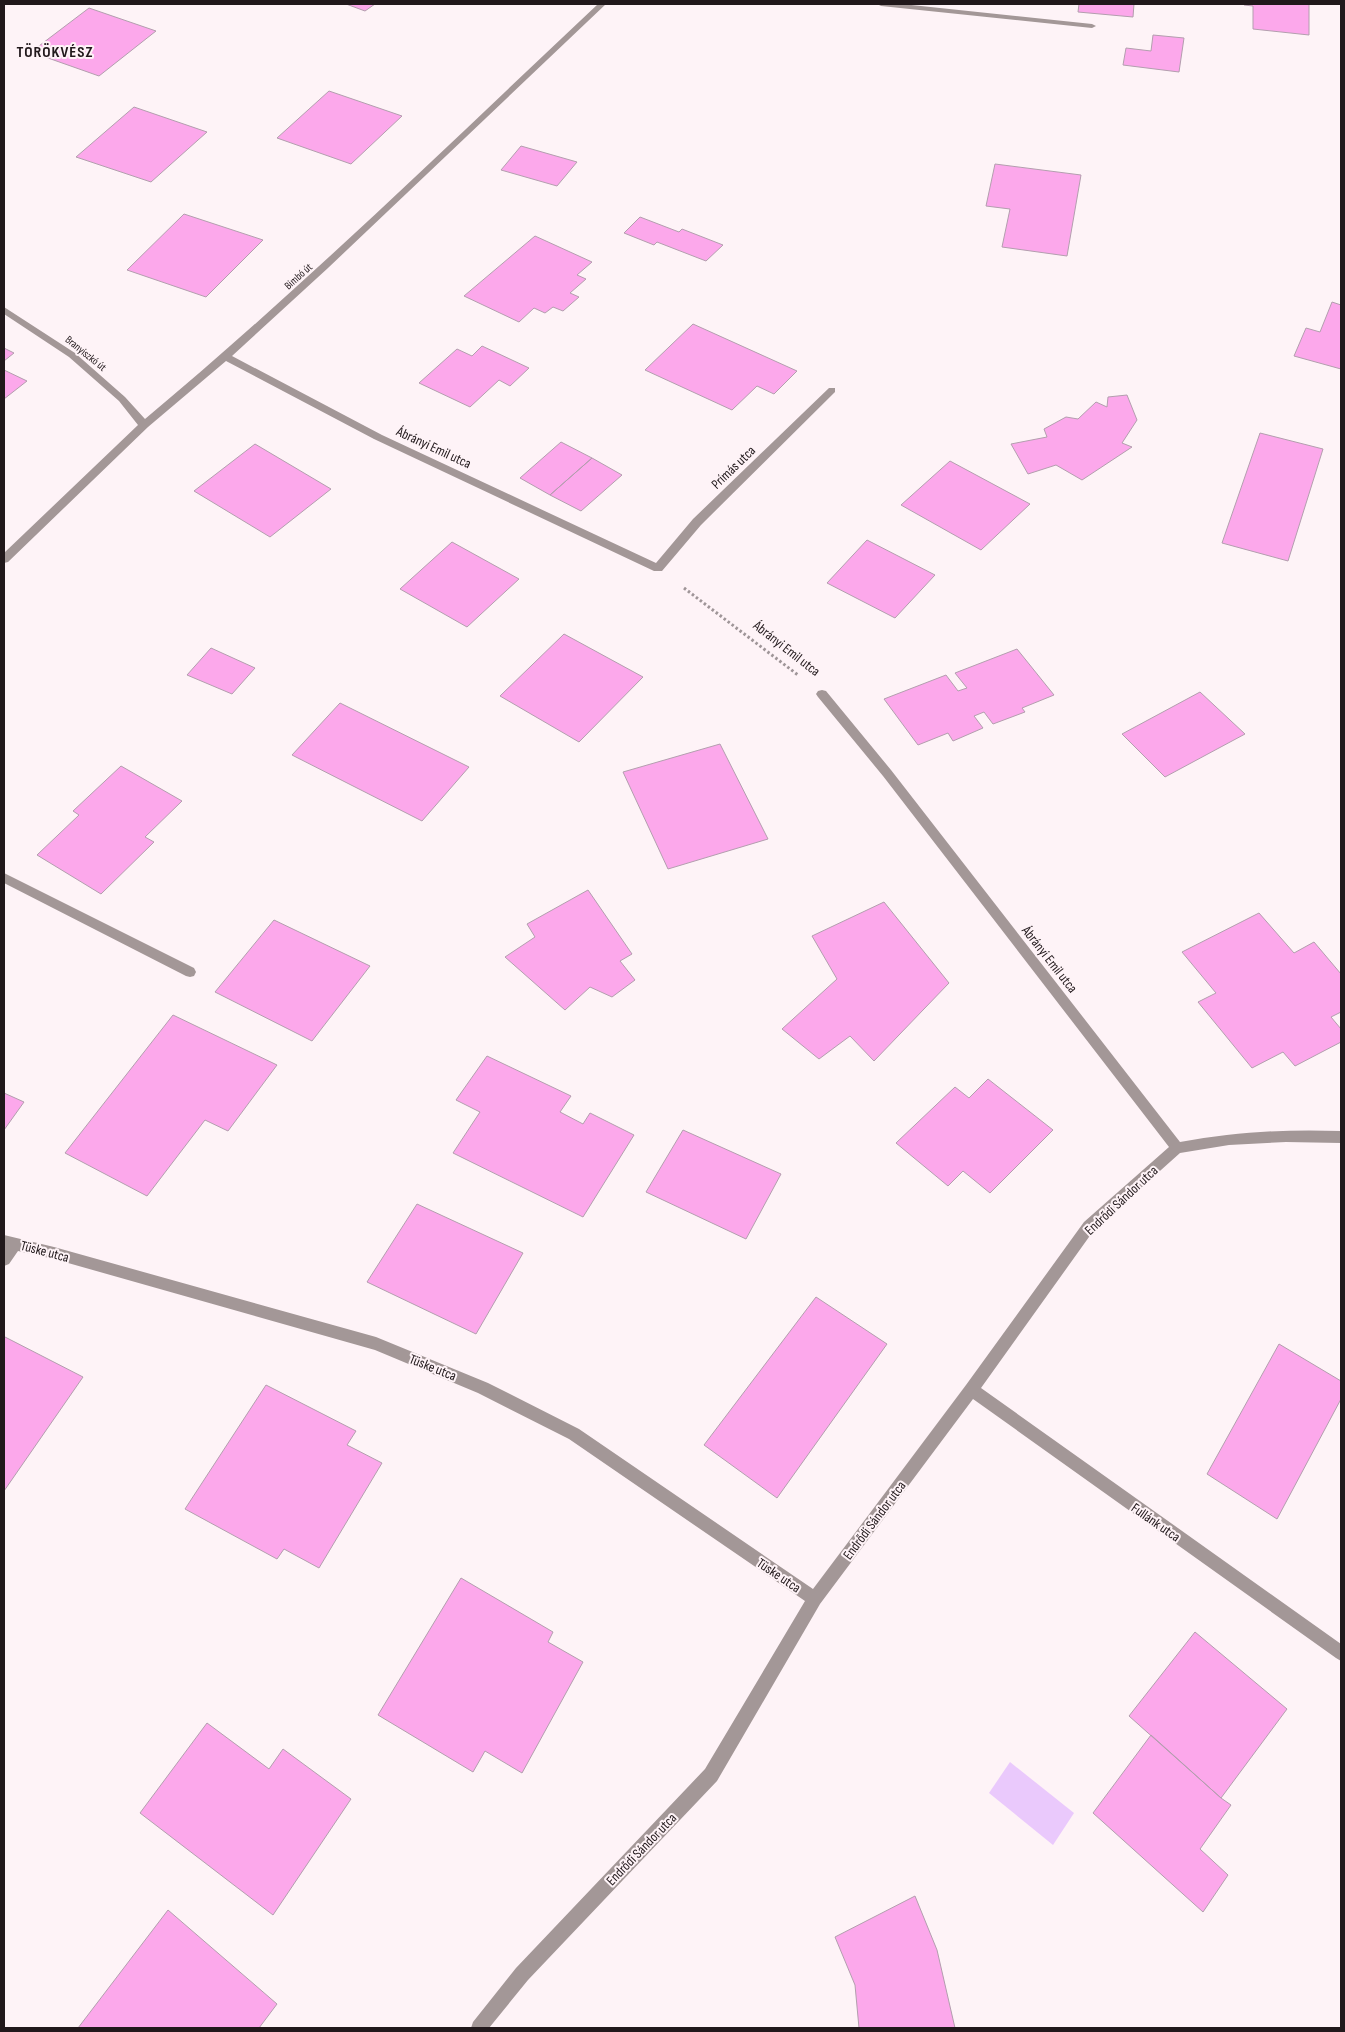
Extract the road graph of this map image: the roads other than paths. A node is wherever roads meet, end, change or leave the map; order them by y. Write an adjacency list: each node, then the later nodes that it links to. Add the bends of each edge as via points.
1 (602, 4): 5 (street, Bimbó út, via 326,266)
2 (881, 4): 3 (street)
3 (1092, 26)
4 (4, 310): 7 (street, Branyiszkó út, via 72,355 122,399)
5 (225, 357): 7 (street, Bimbó út); 9 (street, Ábrányi Emil utca, via 378,437)
6 (832, 390): 9 (street, Prímás utca, via 697,522)
7 (144, 425): 8 (street, Bimbó út)
8 (4, 559)
9 (658, 568)
10 (822, 694): 14 (street, Ábrányi Emil utca)
11 (4, 878): 12 (street)
12 (190, 972)
13 (1341, 1138): 14 (street, via 1286,1136)
14 (1177, 1148): 17 (street, Endrődi Sándor utca, via 1089,1226)
15 (10, 1242): 16 (street); 18 (street, Tüske utca, via 376,1344 483,1388 574,1434)
16 (4, 1260)
17 (971, 1390): 18 (street, Endrődi Sándor utca); 19 (street, Fullánk utca)
18 (815, 1599): 20 (street, Endrődi Sándor utca, via 711,1775 522,1974)
19 (1341, 1653)
20 (479, 2028)

